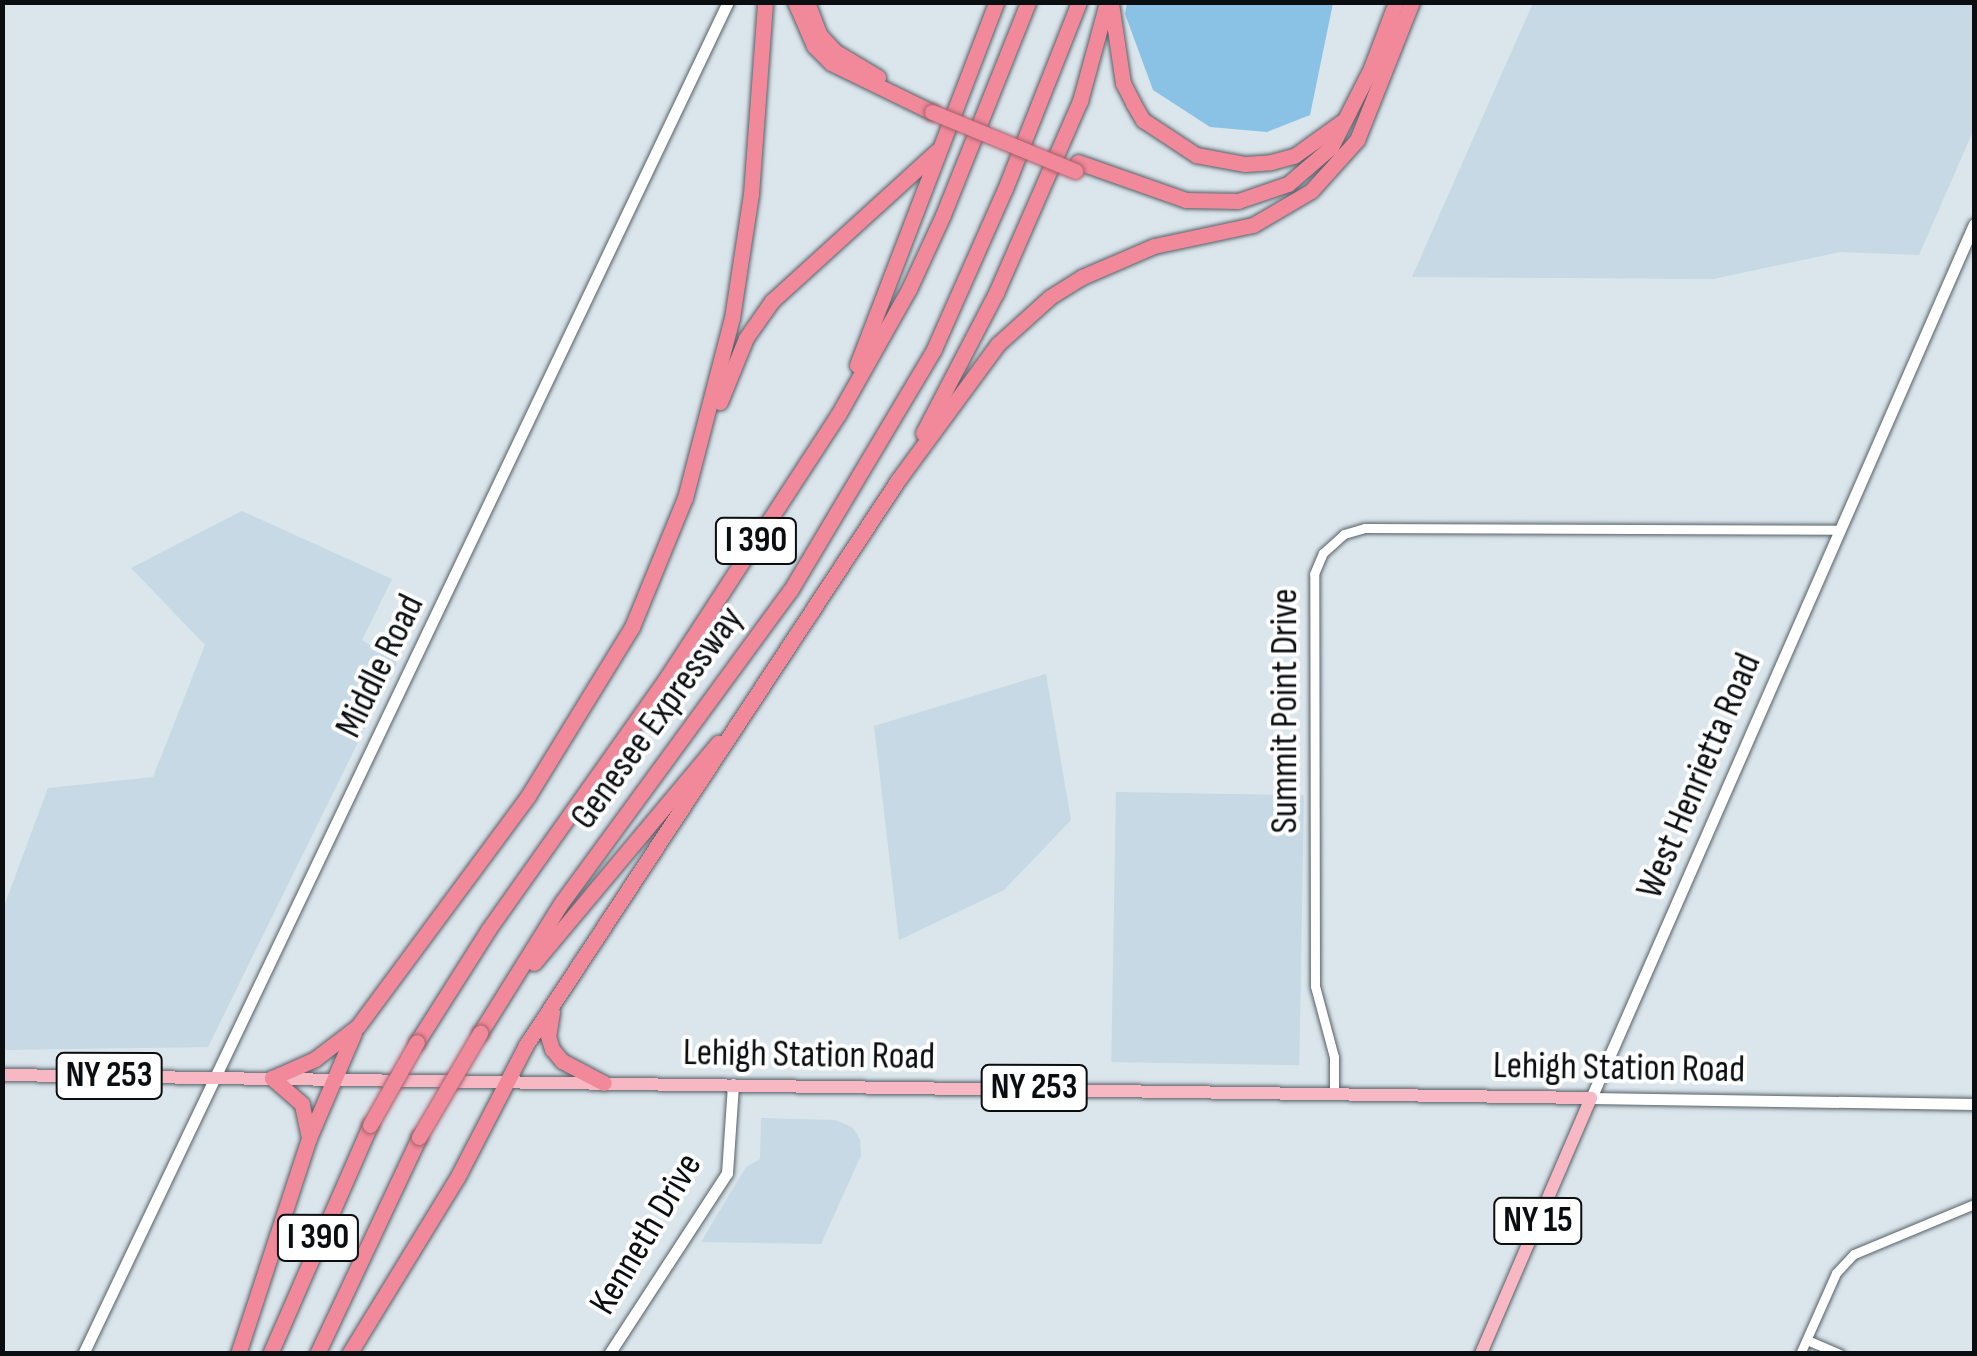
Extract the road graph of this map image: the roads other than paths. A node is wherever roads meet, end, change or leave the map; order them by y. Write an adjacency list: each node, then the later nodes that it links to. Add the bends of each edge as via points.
1 (728, 2): 26 (street, Middle Road)
2 (765, 2): 18 (highway, via 742,252)
3 (795, 2): 11 (highway, via 814,46 831,63)
4 (807, 2): 11 (highway, via 836,52)
5 (996, 2): 14 (highway)
6 (1028, 2): 17 (highway, Genesee Expressway / I 390, via 909,289)
7 (1079, 2): 22 (highway, Genesee Expressway / I 390, via 934,349 790,591 562,902)
8 (1109, 2): 13 (highway, via 1123,83 1143,120 1196,155 1271,162 1294,156); 19 (highway, via 1080,101 1004,276)
9 (1396, 2): 13 (highway)
10 (1412, 2): 12 (highway)
11 (934, 108): 15 (highway, bridge)
12 (1371, 111): 15 (highway, via 1314,179 1241,210 1184,210); 19 (highway, via 1339,165 1284,209 1253,225 1140,251 1050,297 998,344)
13 (1350, 115): 15 (highway, via 1332,147 1288,184 1238,200 1186,200)
14 (940, 149): 17 (highway); 18 (highway, via 772,301 746,338)
15 (1077, 166)
16 (1974, 224): 20 (street, West Henrietta Road / NY 15)
17 (838, 415): 40 (highway, Genesee Expressway / I 390, bridge, via 417,1042 370,1125)
18 (701, 447): 24 (highway, via 632,627 573,730)
19 (898, 480): 21 (highway)
20 (1839, 530): 32 (street, Summit Point Drive, via 1364,528 1344,534 1323,553 1314,574 1315,986 1334,1057); 33 (street, West Henrietta Road / NY 15)
21 (762, 690): 22 (highway); 23 (highway)
22 (502, 1000): 41 (highway, Genesee Expressway / I 390, bridge, via 419,1136)
23 (553, 1004): 29 (highway); 30 (highway, via 552,1049)
24 (358, 1026): 27 (highway, via 315,1058); 28 (highway)
25 (2, 1075): 26 (main road, Lehigh Station Road / NY 253)
26 (216, 1077): 27 (main road, Lehigh Station Road / NY 253); 38 (street, Middle Road)
27 (272, 1078): 28 (main road, Lehigh Station Road / NY 253); 35 (highway, via 302,1104)
28 (333, 1079): 29 (main road, Lehigh Station Road / NY 253); 35 (highway)
29 (506, 1082): 30 (main road, Lehigh Station Road / NY 253); 42 (highway, via 457,1178)
30 (604, 1083): 31 (main road, Lehigh Station Road / NY 253)
31 (734, 1084): 32 (main road, Lehigh Station Road / NY 253); 43 (street, Kenneth Drive, via 727,1173)
32 (1334, 1093): 33 (main road, Lehigh Station Road / NY 253)
33 (1591, 1098): 34 (street, Lehigh Station Road); 44 (main road, West Henrietta Road / NY 15)
34 (1974, 1104)
35 (309, 1138): 39 (highway)
36 (1974, 1204): 37 (street, via 1854,1254 1836,1273)
37 (1807, 1340): 45 (street); 46 (street)
38 (83, 1354)
39 (238, 1354)
40 (270, 1354)
41 (317, 1354)
42 (349, 1354)
43 (609, 1354)
44 (1480, 1354)
45 (1800, 1354)
46 (1840, 1354)

